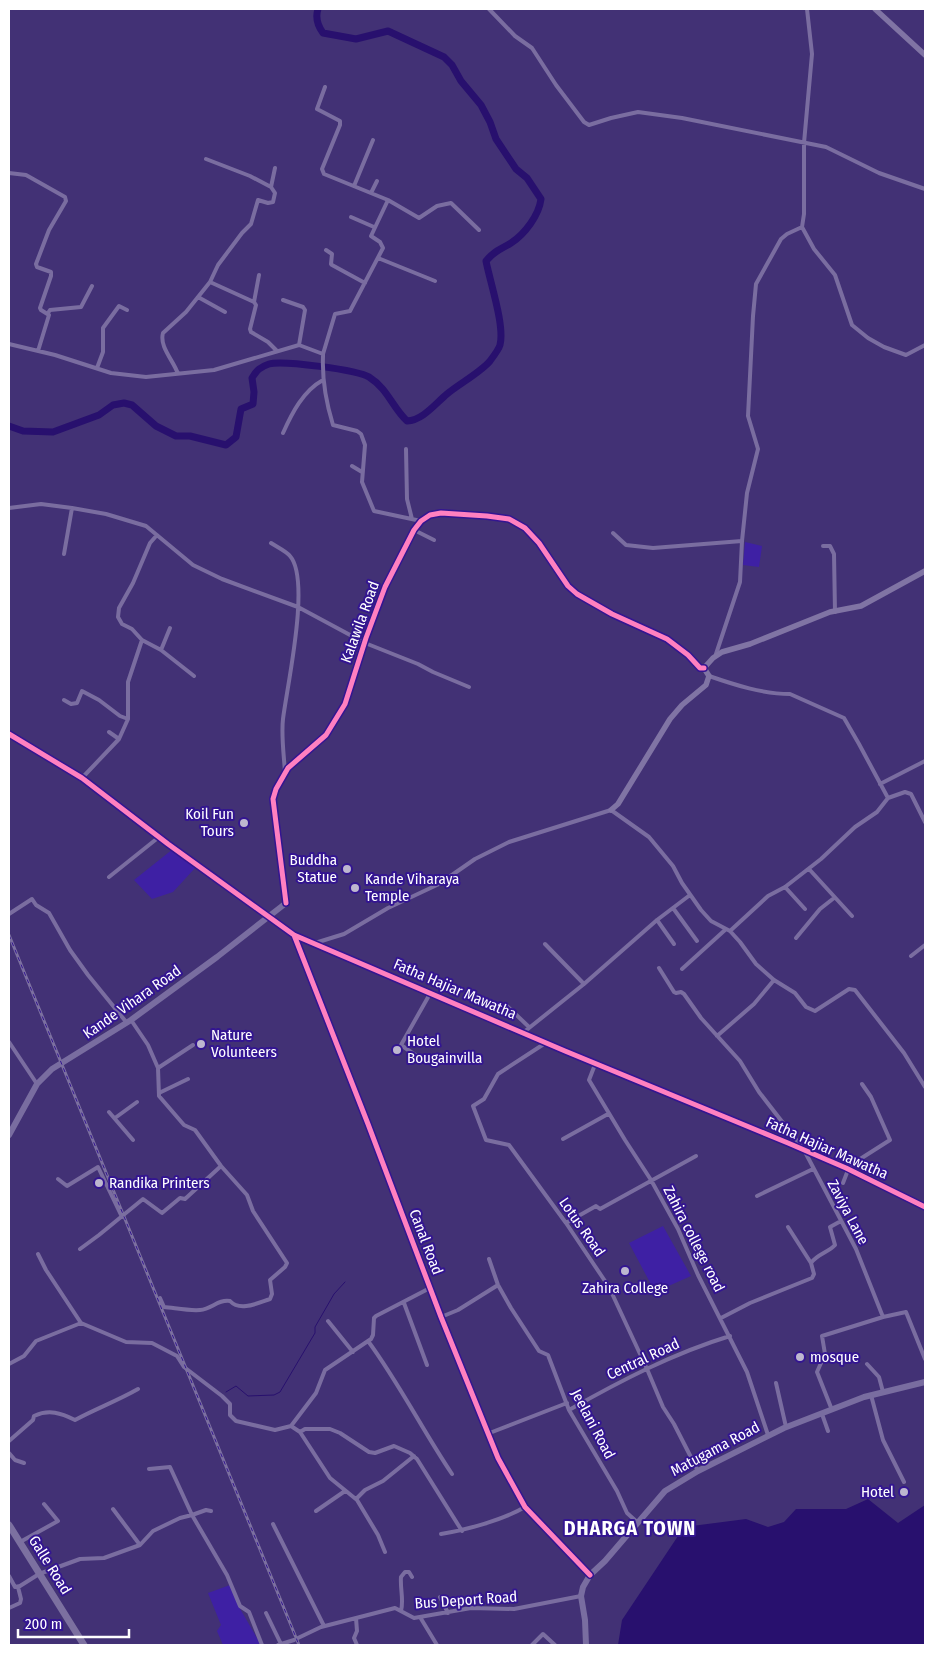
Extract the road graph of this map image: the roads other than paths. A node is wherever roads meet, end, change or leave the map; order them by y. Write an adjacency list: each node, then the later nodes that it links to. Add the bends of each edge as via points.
1 (489, 9): 7 (street, via 515,36 532,48 556,85 589,125 638,112)
2 (807, 9): 7 (street, via 812,54)
3 (875, 9): 4 (street)
4 (925, 56)
5 (325, 87): 12 (street, via 317,109 340,121 340,125 322,173)
6 (373, 140): 12 (street)
7 (804, 143): 14 (street, via 826,147 879,173); 19 (street)
8 (206, 159): 13 (street)
9 (276, 168): 13 (street)
10 (9, 173): 33 (street, via 26,175 65,197 66,201 49,230 36,264 51,272 40,308)
11 (377, 181): 15 (street)
12 (354, 186): 15 (street)
13 (271, 187): 25 (street, via 275,193 273,202 258,200 251,224 218,266)
14 (925, 189)
15 (371, 193): 16 (street)
16 (388, 200): 18 (street); 20 (street, via 419,218 437,206 451,203)
17 (351, 217): 18 (street)
18 (374, 227): 22 (street, via 371,236 383,248)
19 (802, 227): 36 (street, via 814,249 835,275 852,325 884,347 906,354); 55 (street, via 781,239 756,284 748,416 758,449 747,492)
20 (479, 230)
21 (326, 250): 26 (street, via 332,254 331,264)
22 (378, 258): 24 (street); 26 (street)
23 (259, 275): 30 (street)
24 (435, 281)
25 (210, 282): 28 (street); 30 (street)
26 (365, 283): 39 (street, via 350,311 335,314)
27 (92, 286): 33 (street, via 81,308 50,310)
28 (198, 297): 32 (street); 41 (street, via 163,333 161,340)
29 (283, 300): 35 (street, via 305,310)
30 (254, 302): 38 (street, via 256,306 250,330)
31 (128, 310): 40 (street, via 119,306 103,328 103,352)
32 (225, 312)
33 (48, 313): 37 (street)
34 (9, 344): 37 (street)
35 (299, 345): 38 (street); 39 (street)
36 (925, 345)
37 (38, 351): 40 (street)
38 (277, 351): 41 (street, via 214,370)
39 (323, 356): 42 (street)
40 (97, 368): 41 (street, via 111,373 146,376)
41 (178, 374)
42 (323, 379): 43 (street, via 294,409); 46 (street, via 325,400 333,425 358,431 364,439)
43 (282, 433)
44 (406, 449): 49 (street, via 407,498)
45 (352, 466): 46 (street)
46 (362, 472): 49 (street, via 362,482 374,511)
47 (9, 508): 48 (street, via 42,504)
48 (72, 508): 53 (street, via 146,526); 58 (street)
49 (412, 519): 50 (street)
50 (421, 521): 51 (street, Kalawila Road); 67 (street, via 426,516 441,513 508,519 525,528 539,543 577,594 668,639 700,668)
51 (414, 530): 54 (street); 64 (street, Kalawila Road, via 385,587)
52 (613, 533): 55 (street, via 626,545 653,548)
53 (157, 535): 60 (street, via 193,565); 63 (street, via 150,543 119,608 118,617 122,624)
54 (434, 540)
55 (742, 541): 66 (street, via 740,582)
56 (271, 543): 60 (street, via 290,556 296,570)
57 (823, 546): 61 (street, via 830,546 834,554)
58 (64, 554)
59 (925, 571): 61 (street, via 861,606)
60 (298, 607): 64 (street); 77 (street, via 283,721)
61 (835, 612): 66 (street)
62 (170, 628): 65 (street)
63 (142, 640): 65 (street); 72 (street, via 128,682)
64 (365, 643): 70 (street); 77 (street, Kalawila Road, via 345,704 326,735 295,761)
65 (161, 650): 68 (street)
66 (713, 658): 67 (street)
67 (704, 668): 69 (street)
68 (194, 676)
69 (709, 676): 79 (street, via 737,685 790,694 844,718); 81 (street, via 706,685 670,719 618,804)
70 (469, 687)
71 (64, 700): 72 (street, via 77,703 82,691)
72 (128, 719): 75 (street)
73 (110, 732): 75 (street)
74 (9, 734): 78 (street, Fatha Hajiar Mawatha)
75 (119, 739): 78 (street)
76 (925, 761): 79 (street)
77 (285, 775): 89 (street, Kalawila Road, via 273,799)
78 (82, 778): 83 (street, Fatha Hajiar Mawatha)
79 (880, 784): 80 (street)
80 (888, 798): 82 (street, via 904,792 910,794); 84 (street, via 877,812 855,827)
81 (610, 810): 87 (street, via 649,838 673,866); 100 (street, via 509,842 476,859 440,884 388,908 344,934)
82 (925, 822)
83 (159, 837): 85 (street); 94 (street, Fatha Hajiar Mawatha)
84 (809, 869): 86 (street); 88 (street)
85 (109, 877)
86 (785, 887): 91 (street); 96 (street, via 768,896)
87 (690, 895): 90 (street); 96 (street, via 711,921)
88 (834, 898): 93 (street); 98 (street, via 820,909)
89 (286, 903): 94 (main road, Kande Vihara Road)
90 (673, 908): 95 (street); 99 (street)
91 (805, 910)
92 (9, 914): 111 (street, via 32,899 49,913 88,976)
93 (852, 916)
94 (269, 917): 97 (street, Fatha Hajiar Mawatha); 111 (main road, Kande Vihara Road)
95 (657, 920): 102 (street); 108 (street)
96 (728, 931): 106 (street); 107 (street)
97 (294, 935): 100 (street, Fatha Hajiar Mawatha); 152 (street, Canal Road)
98 (796, 938)
99 (698, 941)
100 (315, 943): 109 (street, Fatha Hajiar Mawatha)
101 (545, 944): 108 (street)
102 (674, 944)
103 (925, 945): 104 (street)
104 (911, 956)
105 (659, 968): 114 (street, Zaviya Lane, via 674,992 684,994)
106 (682, 969)
107 (774, 980): 114 (street, via 754,1004); 124 (street, via 815,1011 849,989 855,990 904,1053)
108 (584, 984): 112 (street)
109 (431, 992): 113 (street, Fatha Hajiar Mawatha); 118 (street, via 401,1045)
110 (506, 1005): 112 (street)
111 (129, 1022): 120 (street, via 147,1043); 122 (main road, Kande Vihara Road, via 52,1069)
112 (529, 1027): 113 (street)
113 (524, 1032): 116 (street, Fatha Hajiar Mawatha)
114 (717, 1036): 133 (street, Zaviya Lane, via 740,1062)
115 (9, 1042): 122 (street)
116 (546, 1042): 119 (street, Fatha Hajiar Mawatha); 145 (street, Lotus Road, via 498,1074 484,1099 472,1106 486,1140 510,1145)
117 (193, 1045): 120 (street)
118 (421, 1059)
119 (596, 1062): 128 (street, Zahira college road, via 589,1080); 133 (street, Fatha Hajiar Mawatha)
120 (158, 1068): 125 (street)
121 (188, 1079): 125 (street)
122 (38, 1084): 130 (main road, Kande Vihara Road)
123 (862, 1084): 137 (street, via 890,1140)
124 (925, 1087)
125 (159, 1093): 135 (street, via 184,1126 195,1130)
126 (137, 1102): 129 (street)
127 (109, 1112): 129 (street)
128 (608, 1114): 131 (street); 139 (street, Zahira college road)
129 (115, 1118): 132 (street)
130 (9, 1135)
131 (563, 1139)
132 (133, 1140)
133 (804, 1150): 136 (street, Zaviya Lane); 137 (street, Fatha Hajiar Mawatha)
134 (696, 1156): 139 (street)
135 (221, 1166): 143 (street, via 185,1199 180,1198 162,1213 143,1199); 153 (street, via 247,1196 253,1211 287,1263 270,1280 270,1299 239,1308 225,1300 202,1310 164,1307)
136 (813, 1169): 141 (street); 144 (street, Zaviya Lane)
137 (847, 1169): 140 (street); 142 (street, Fatha Hajiar Mawatha)
138 (58, 1179): 143 (street, via 67,1186 98,1167)
139 (651, 1180): 145 (street, via 600,1209 596,1206); 157 (street, Zahira college road)
140 (843, 1183)
141 (757, 1196)
142 (925, 1207)
143 (122, 1217): 147 (street)
144 (841, 1221): 150 (street, via 830,1227 835,1245); 155 (street, Zaviya Lane, via 856,1249)
145 (566, 1223): 167 (street, Lotus Road, via 609,1287)
146 (788, 1227): 150 (street)
147 (80, 1249)
148 (38, 1254): 159 (street)
149 (489, 1260): 151 (street, Jeelani Road)
150 (811, 1263): 157 (street, via 812,1278)
151 (498, 1285): 156 (street); 173 (street, Jeelani Road, via 539,1351 548,1355)
152 (430, 1288): 154 (street); 156 (street, Canal Road)
153 (160, 1298)
154 (404, 1303): 161 (street, via 374,1318 373,1334); 166 (street)
155 (883, 1317): 163 (street, via 906,1312); 175 (street, via 822,1336 825,1354 817,1372)
156 (441, 1318): 181 (street, Canal Road)
157 (721, 1318): 160 (street, Zahira college road)
158 (328, 1320): 162 (street)
159 (81, 1323): 164 (street, via 36,1341 24,1356); 177 (street, via 126,1342 152,1343 177,1356 184,1367 230,1404 230,1415 236,1421 275,1430)
160 (730, 1336): 167 (street, Central Road); 182 (street, Zahira college road, via 747,1372)
161 (368, 1341): 162 (street); 189 (street)
162 (352, 1352): 177 (street, via 325,1370 316,1393)
163 (925, 1359)
164 (9, 1364)
165 (867, 1364): 171 (street, via 879,1377)
166 (428, 1365)
167 (648, 1369): 174 (street, Central Road); 188 (street, Lotus Road, via 662,1407)
168 (925, 1382): 171 (main road, Matugama Road)
169 (776, 1383): 178 (street)
170 (138, 1390): 183 (street, via 74,1420 43,1412 34,1416)
171 (883, 1392): 172 (main road, Matugama Road)
172 (871, 1395): 175 (main road, Matugama Road); 190 (street, via 883,1440)
173 (567, 1403): 174 (street, Jeelani Road); 181 (street)
174 (569, 1410): 199 (street, Jeelani Road, via 628,1513)
175 (832, 1410): 176 (main road, Matugama Road)
176 (822, 1414): 178 (main road, Matugama Road); 179 (street)
177 (291, 1426): 180 (street)
178 (786, 1427): 182 (main road, Matugama Road)
179 (828, 1430)
180 (300, 1432): 185 (street, via 330,1429 369,1452 382,1452 394,1446); 191 (street, via 330,1478)
181 (487, 1434): 194 (street, Canal Road)
182 (768, 1435): 188 (main road, Matugama Road)
183 (9, 1441)
184 (9, 1453): 186 (street)
185 (414, 1456): 192 (street, via 383,1481 365,1490); 202 (street)
186 (24, 1463)
187 (149, 1469): 198 (street, via 170,1467)
188 (698, 1471): 199 (main road, Matugama Road, via 665,1491)
189 (452, 1474)
190 (904, 1482)
191 (346, 1491): 192 (street); 196 (street)
192 (356, 1500): 206 (street)
193 (44, 1504): 204 (street, via 58,1521)
194 (525, 1506): 202 (street, via 517,1512); 208 (street, Canal Road)
195 (113, 1509): 205 (street)
196 (316, 1511)
197 (211, 1512): 198 (street, via 206,1510)
198 (192, 1514): 205 (street, via 153,1531); 222 (street, via 227,1575 240,1606 249,1612)
199 (637, 1522): 208 (main road, Matugama Road)
200 (273, 1524): 220 (street)
201 (9, 1525): 204 (highway, Galle Road)
202 (462, 1531): 203 (street)
203 (441, 1534)
204 (19, 1542): 207 (highway, Galle Road)
205 (140, 1545): 207 (street, via 104,1558 80,1560)
206 (385, 1552)
207 (39, 1574): 211 (street); 221 (highway, Galle Road)
208 (590, 1575): 212 (main road, Matugama Road)
209 (9, 1576): 211 (street)
210 (412, 1577): 215 (street, via 406,1572 400,1577)
211 (18, 1587): 214 (street, via 20,1603)
212 (581, 1596): 217 (street, Bus Deport Road, via 514,1609 471,1608); 228 (main road)
213 (440, 1597): 217 (street)
214 (9, 1608)
215 (402, 1611): 218 (street, Bus Deport Road, via 414,1618); 219 (street, Bus Deport Road, via 395,1608)
216 (266, 1613): 223 (street)
217 (448, 1613): 218 (street, Bus Deport Road)
218 (420, 1617): 225 (street)
219 (356, 1618): 220 (street, Bus Deport Road); 224 (street, via 354,1638)
220 (324, 1626): 223 (street, Bus Deport Road)
221 (84, 1645)
222 (262, 1645)
223 (280, 1645)
224 (358, 1645)
225 (437, 1645)
226 (532, 1645): 227 (street, via 543,1634)
227 (555, 1645)
228 (586, 1645)

